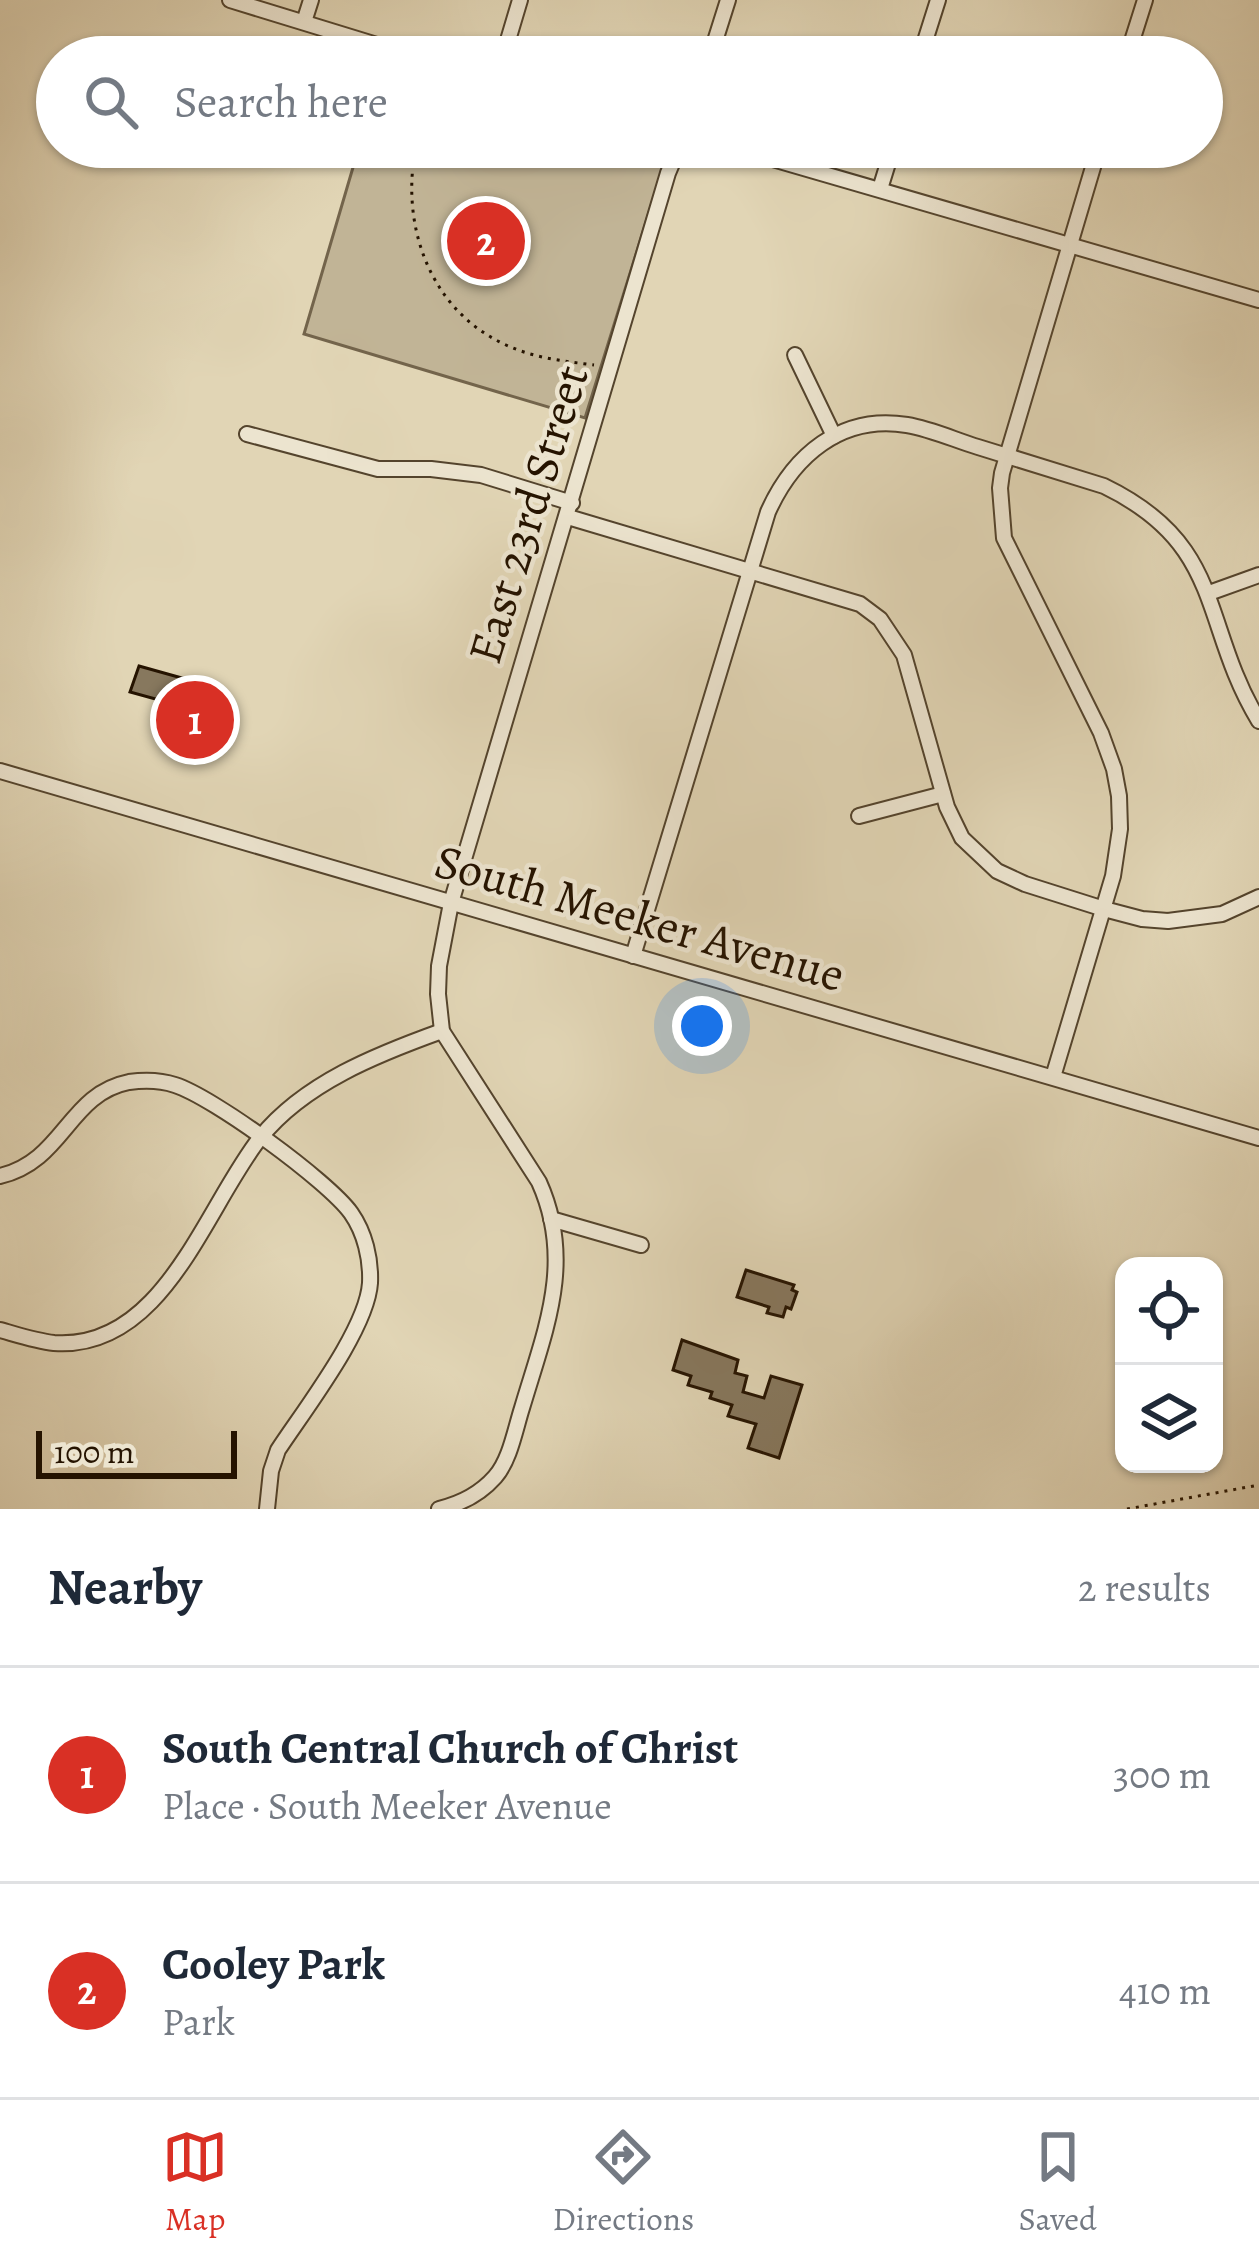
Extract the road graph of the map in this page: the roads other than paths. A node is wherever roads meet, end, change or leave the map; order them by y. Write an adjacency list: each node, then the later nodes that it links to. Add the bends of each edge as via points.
1 (230, 0): 7 (street)
2 (311, 0): 7 (street)
3 (520, 0): 9 (street)
4 (728, 0): 10 (street)
5 (938, 0): 11 (street)
6 (1144, 0): 12 (street)
7 (304, 22): 8 (street)
8 (349, 36)
9 (509, 36)
10 (717, 36)
11 (927, 36)
12 (1133, 36)
13 (670, 168): 24 (street, East 23rd Street)
14 (806, 168): 17 (street)
15 (886, 168): 17 (street)
16 (1093, 168): 18 (street)
17 (880, 189): 18 (street)
18 (1069, 244): 19 (street); 23 (street)
19 (1259, 300)
20 (795, 355): 22 (street)
21 (247, 434): 24 (street, via 378,469 481,475)
22 (834, 436): 23 (street, via 873,424 911,426); 25 (street, via 802,458 778,490)
23 (1008, 456): 27 (street, via 1133,500 1181,544); 34 (street, via 1000,488 1004,538 1114,769 1119,848)
24 (570, 510): 25 (street); 33 (street, East 23rd Street)
25 (749, 569): 30 (street, via 851,600 880,619 904,655); 35 (street)
26 (1259, 575): 27 (street)
27 (1209, 593): 28 (street)
28 (1259, 721)
29 (0, 771): 33 (street, South Meeker Avenue)
30 (943, 794): 31 (street); 34 (street, via 962,838 997,871)
31 (859, 816)
32 (1259, 897): 34 (street, via 1222,914 1168,921)
33 (451, 903): 35 (street, South Meeker Avenue); 36 (street, East 23rd Street, via 439,966)
34 (1104, 909): 37 (street)
35 (633, 956): 37 (street, South Meeker Avenue)
36 (442, 1031): 38 (street, via 347,1070); 41 (street, via 530,1165)
37 (1053, 1077): 39 (street, South Meeker Avenue)
38 (261, 1136): 40 (street, via 173,1084 124,1083 92,1098 34,1162); 43 (street, via 134,1320 61,1343); 44 (street, via 344,1205 370,1265 363,1315 278,1450)
39 (1259, 1138)
40 (0, 1176)
41 (551, 1219): 42 (street); 45 (street, via 555,1293 502,1468 477,1492)
42 (641, 1245)
43 (0, 1330)
44 (267, 1509)
45 (439, 1509)

